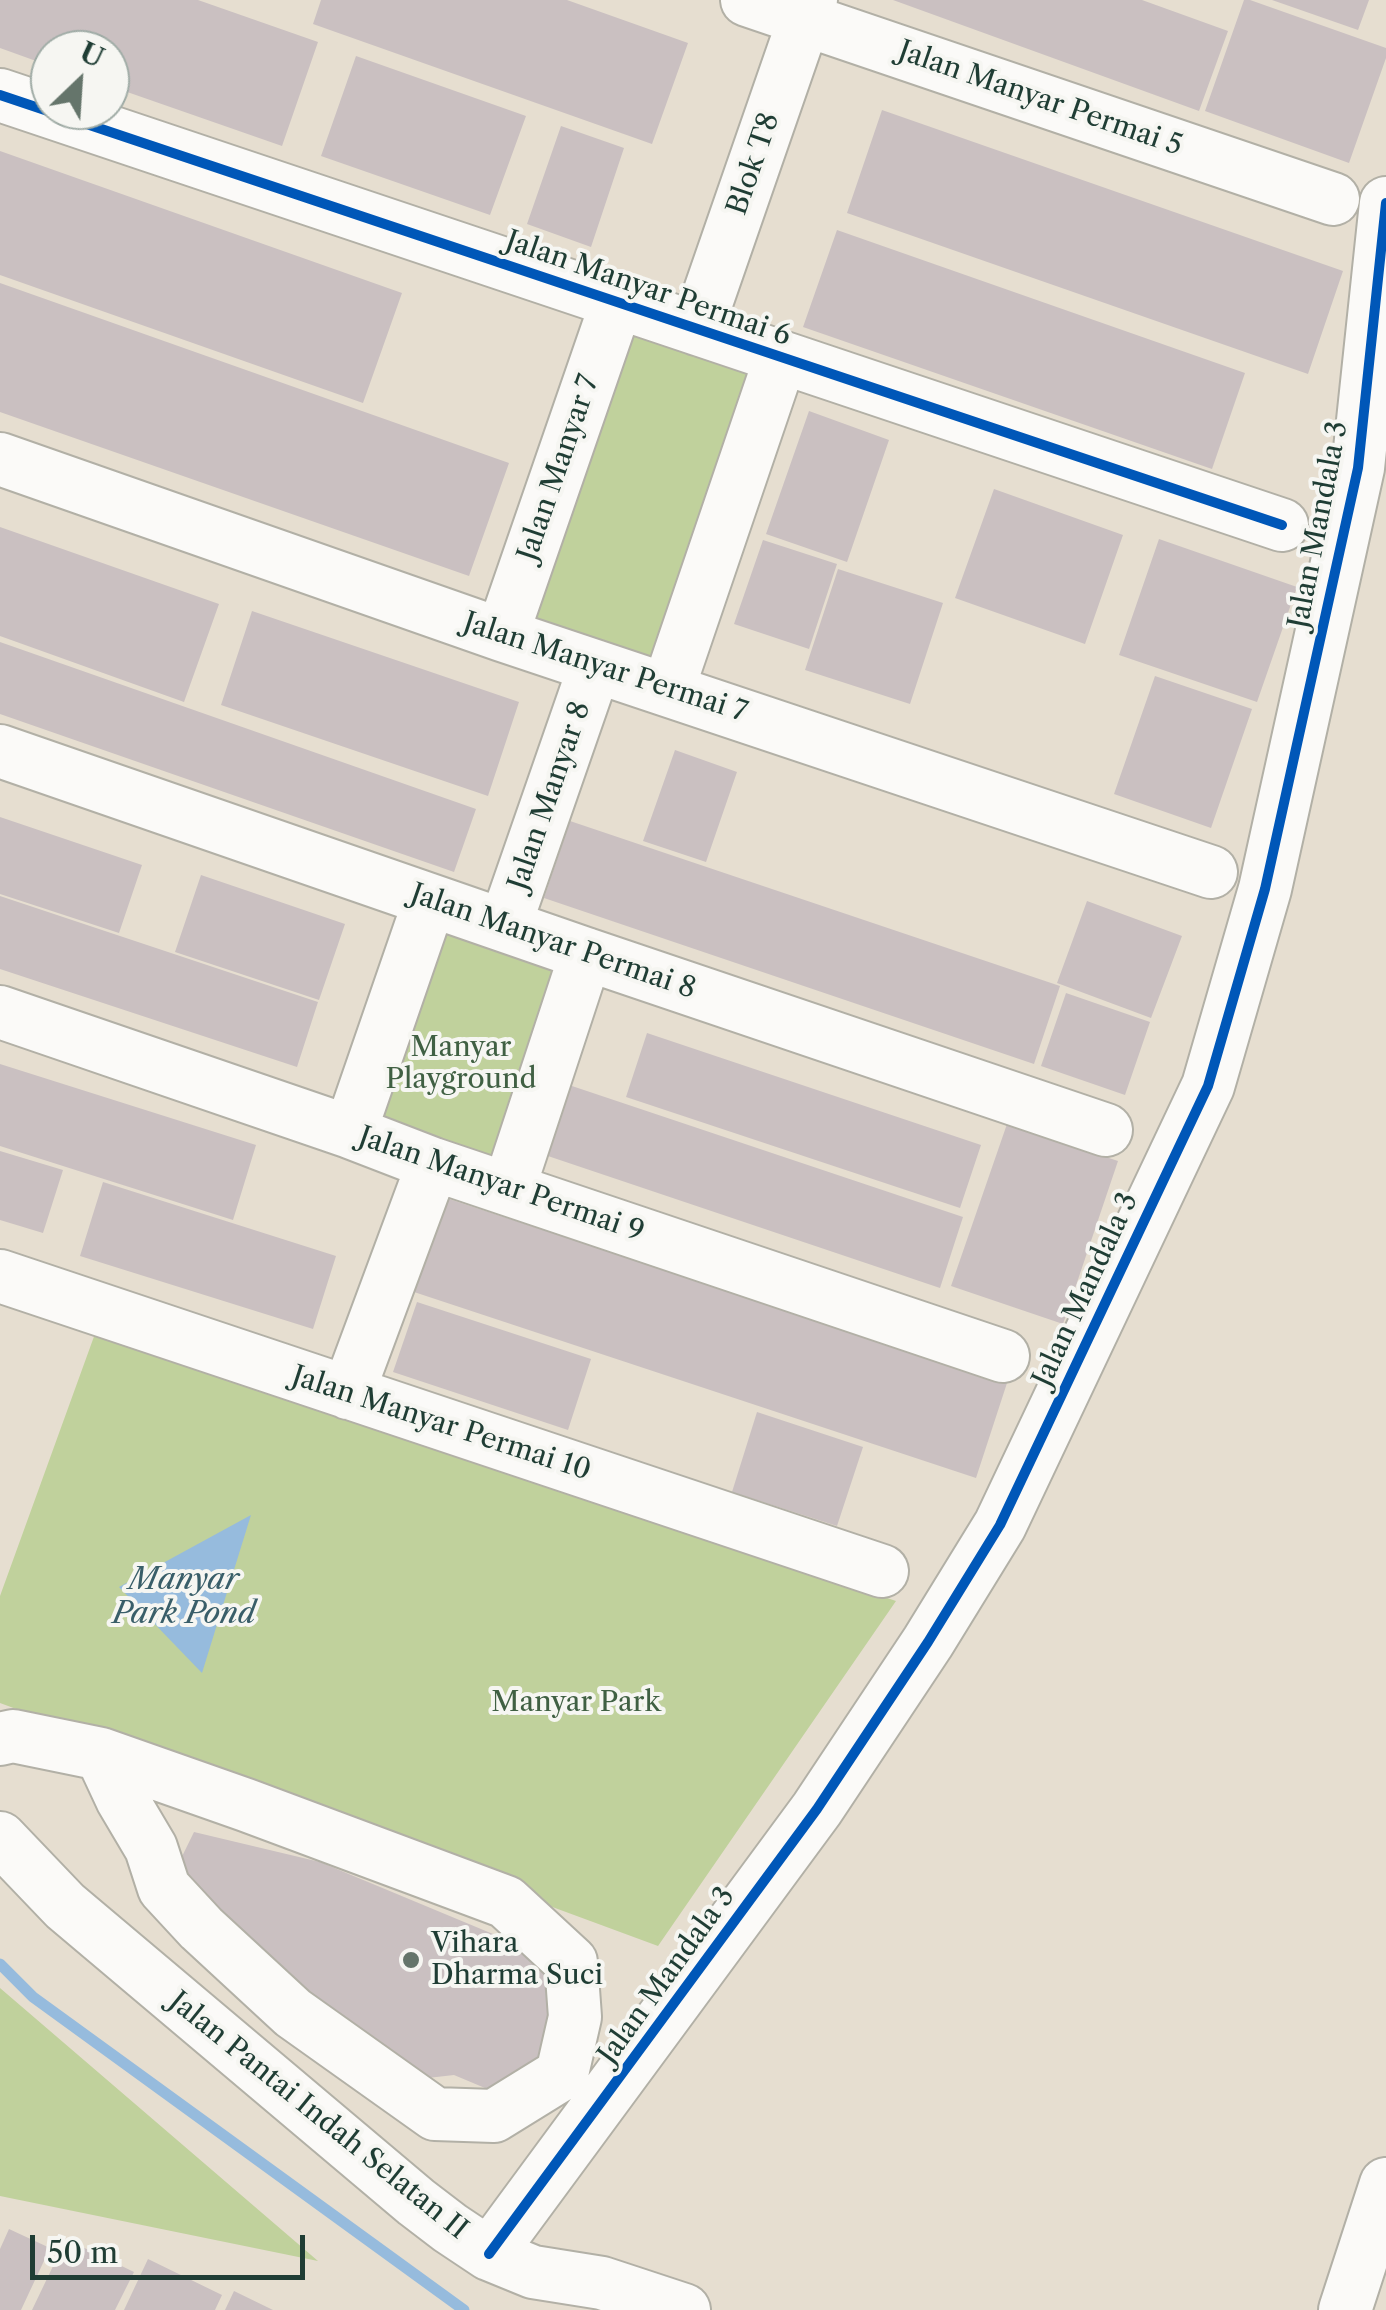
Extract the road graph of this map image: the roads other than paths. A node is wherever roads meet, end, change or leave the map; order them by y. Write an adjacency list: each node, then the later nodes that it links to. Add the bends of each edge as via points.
1 (746, 0): 2 (street, Jalan Manyar Permai 5)
2 (807, 10): 4 (street, Jalan Manyar Permai 5); 7 (street, Blok T8)
3 (0, 95): 6 (street, Jalan Manyar Permai 6)
4 (1333, 199)
5 (1386, 203): 32 (street, Jalan Mandala 3, via 1358,468 1265,889 1208,1086 1000,1525 938,1626 817,1809)
6 (617, 302): 7 (street, Jalan Manyar Permai 6); 11 (street, Jalan Manyar 7)
7 (698, 328): 8 (street, Jalan Manyar Permai 6)
8 (781, 357): 10 (street, Jalan Manyar Permai 6); 13 (street)
9 (0, 459): 11 (street, Jalan Manyar Permai 7)
10 (1282, 524)
11 (502, 634): 12 (street, Jalan Manyar Permai 7)
12 (595, 666): 13 (street, Jalan Manyar Permai 7); 17 (street, Jalan Manyar 8)
13 (668, 689): 15 (street, Jalan Manyar Permai 7)
14 (0, 751): 16 (street, Jalan Manyar Permai 8)
15 (1211, 872)
16 (430, 900): 17 (street, Jalan Manyar Permai 8); 21 (street)
17 (505, 925): 18 (street, Jalan Manyar Permai 8)
18 (586, 954): 20 (street, Jalan Manyar Permai 8); 23 (street)
19 (0, 1012): 21 (street, Jalan Manyar Permai 9)
20 (1106, 1130)
21 (350, 1132): 22 (street, Jalan Manyar Permai 9)
22 (433, 1164): 23 (street, Jalan Manyar Permai 9); 26 (street)
23 (509, 1188): 25 (street, Jalan Manyar Permai 9)
24 (0, 1276): 26 (street, Jalan Manyar Permai 10)
25 (1003, 1356)
26 (348, 1393): 27 (street, Jalan Manyar Permai 10)
27 (882, 1571)
28 (0, 1739): 29 (street, via 14,1736)
29 (101, 1754): 29 (street, via 151,1848 164,1888 201,1928 293,2013 435,2114 494,2116 562,2074 576,2017 571,1962 506,1902)
30 (0, 1838): 32 (street, Jalan Pantai Indah Selatan II, via 65,1906 416,2202)
31 (1386, 2184): 34 (street)
32 (489, 2254): 33 (street, Jalan Pantai Indah Selatan II, via 533,2272 602,2283)
33 (684, 2310)
34 (1346, 2310)

